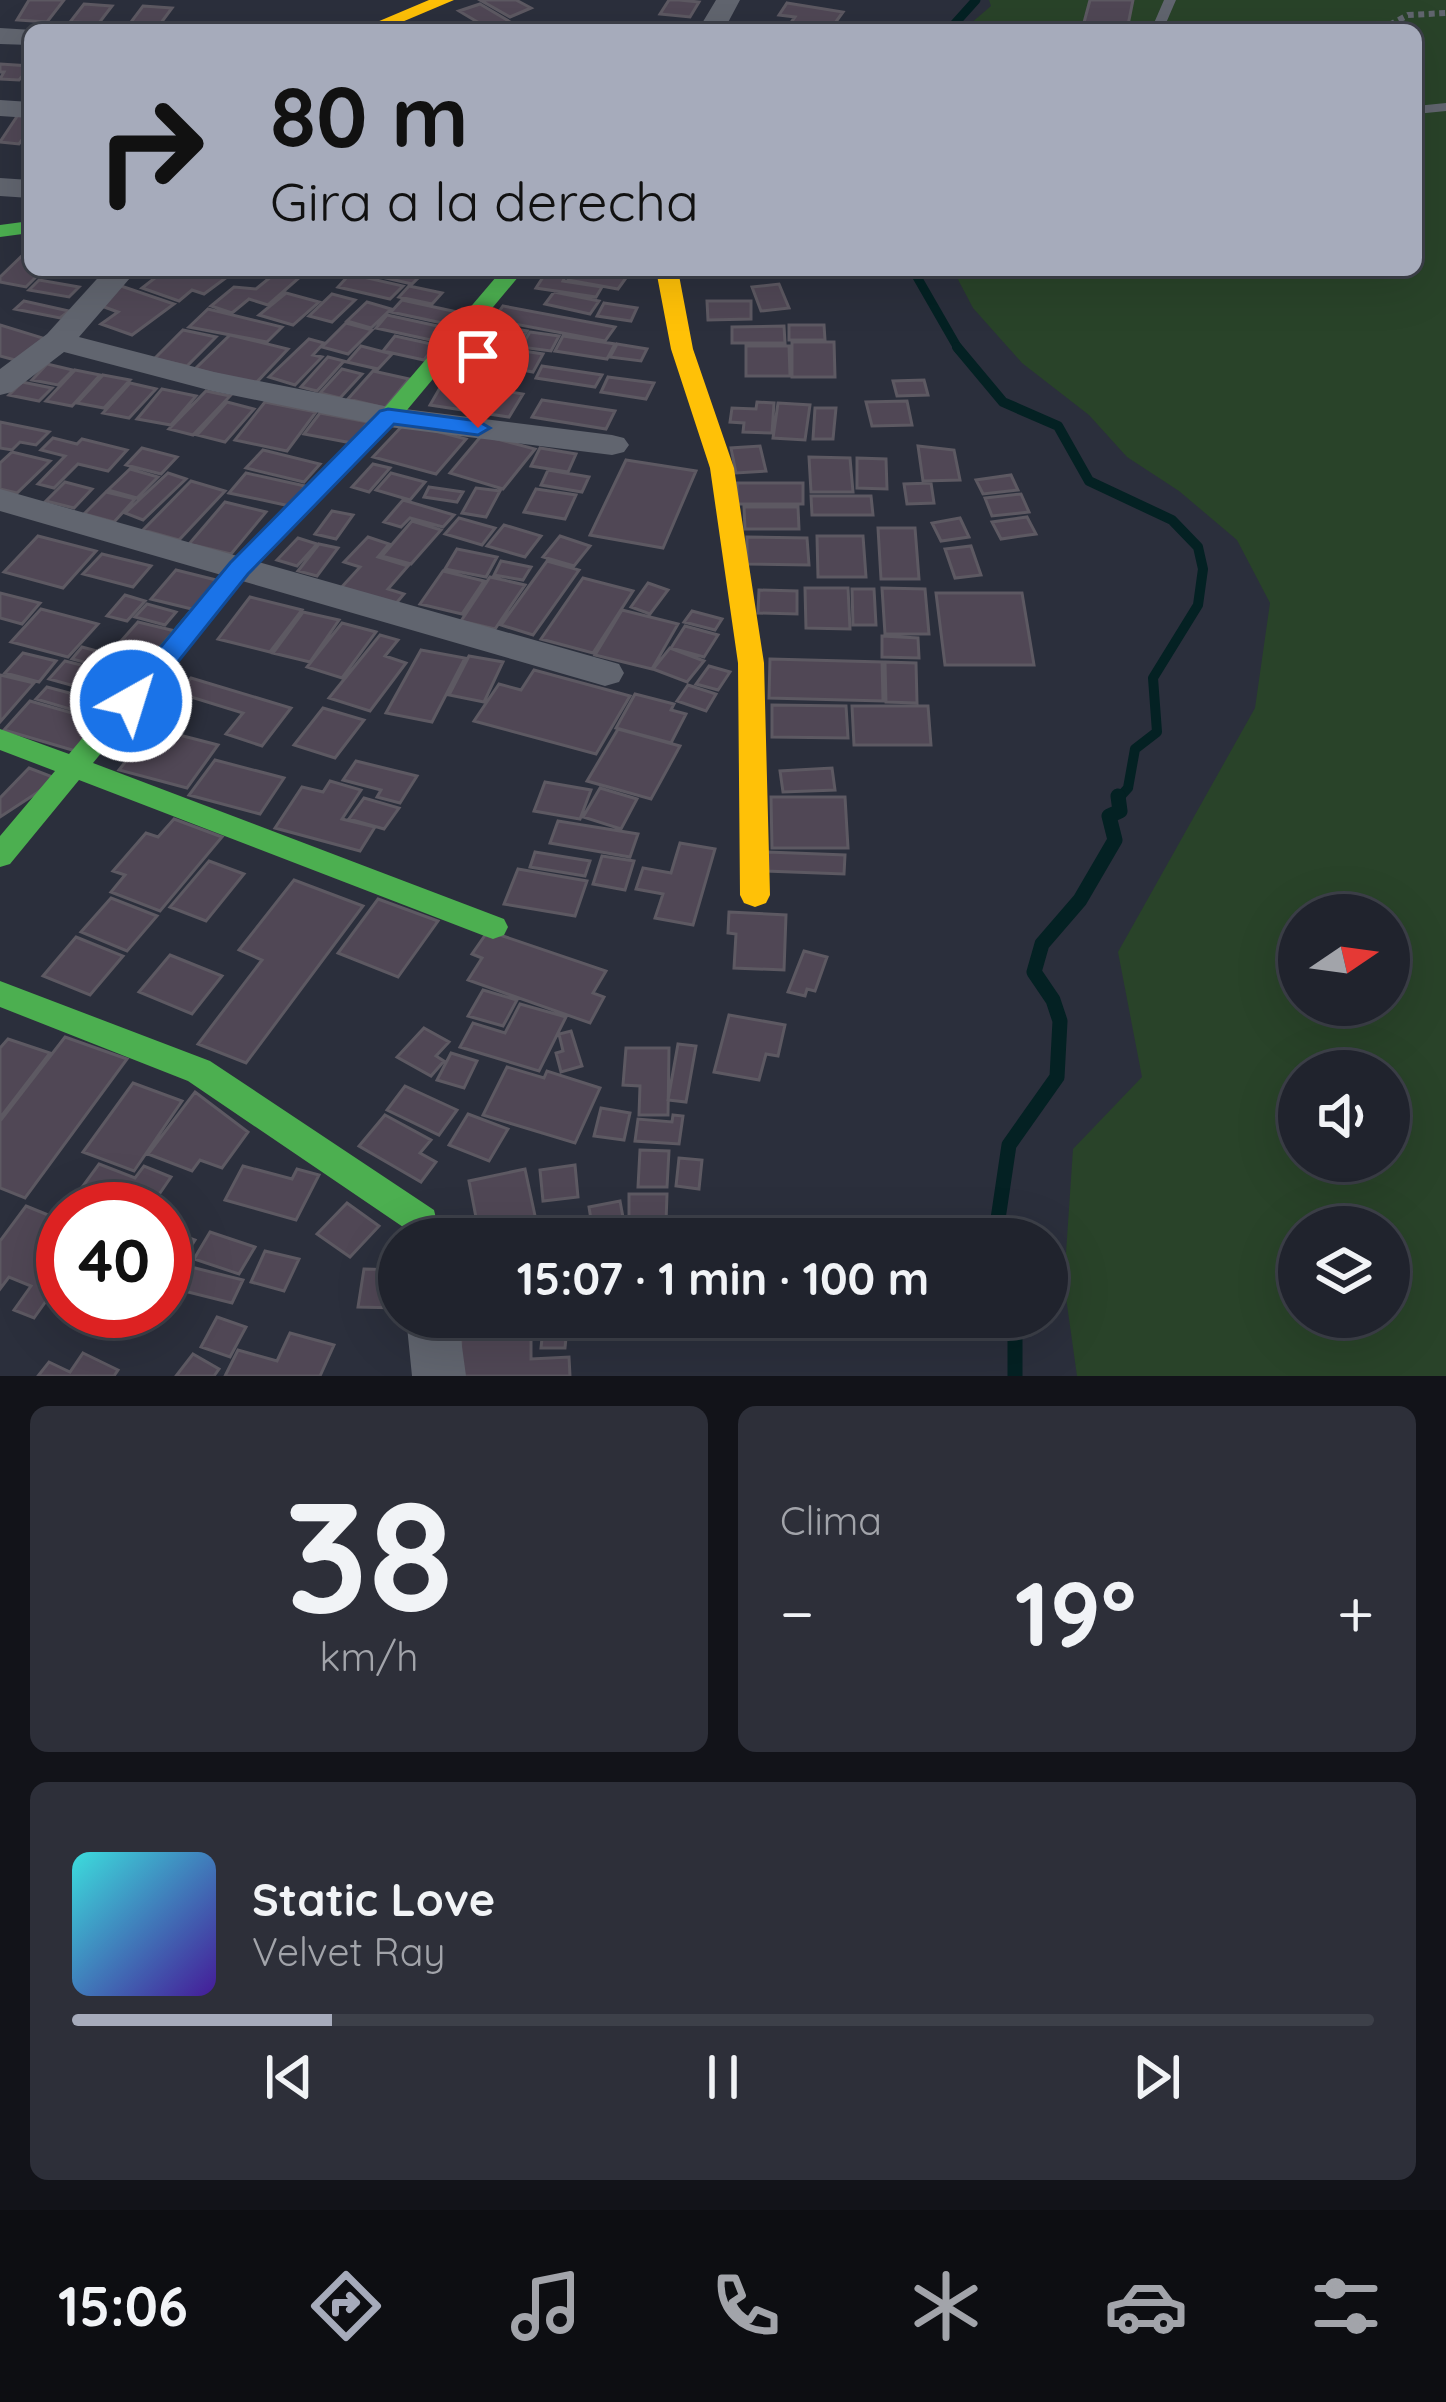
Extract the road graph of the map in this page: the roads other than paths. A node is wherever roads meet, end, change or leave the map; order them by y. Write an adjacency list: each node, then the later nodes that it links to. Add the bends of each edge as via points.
1 (445, 0): 2 (street)
2 (383, 24)
3 (117, 276): 6 (street)
4 (508, 276): 8 (street)
5 (668, 276): 16 (street, via 682,349 722,468 751,663)
6 (58, 341): 7 (street); 8 (street)
7 (0, 385)
8 (388, 416): 9 (street); 11 (street)
9 (612, 445)
10 (0, 500): 11 (street)
11 (239, 568): 12 (street); 14 (street)
12 (605, 673)
13 (0, 739): 14 (street)
14 (77, 768): 15 (street); 17 (street)
15 (0, 856)
16 (754, 895)
17 (494, 927)
18 (0, 994): 19 (street, via 199,1071)
19 (418, 1218)
20 (434, 1338): 21 (street)
21 (439, 1376)

